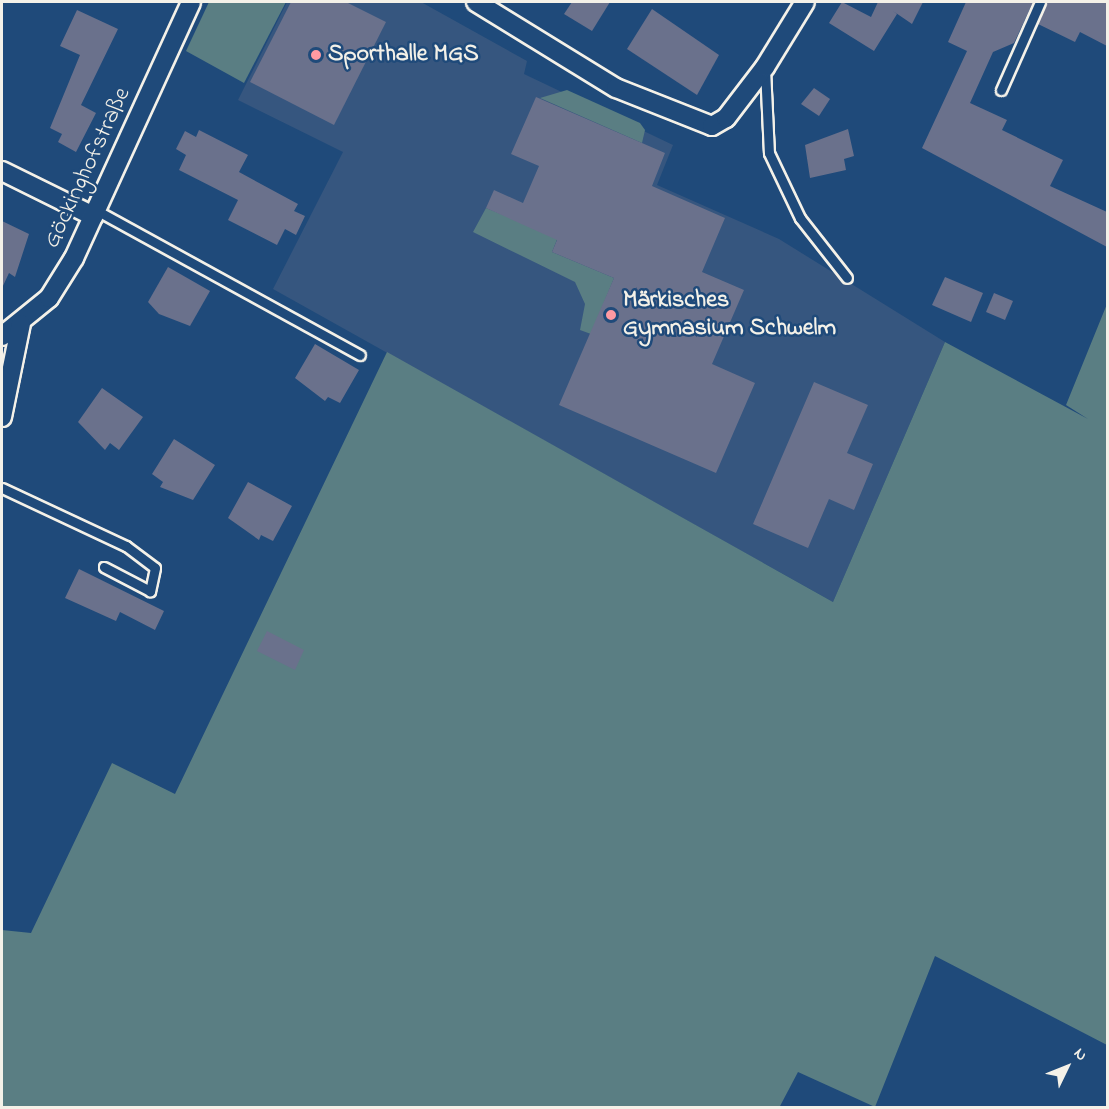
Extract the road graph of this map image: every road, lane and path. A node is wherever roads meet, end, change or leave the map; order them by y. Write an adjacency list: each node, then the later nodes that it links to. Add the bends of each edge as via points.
1 (191, 2): 8 (street, Göckinghofstraße)
2 (476, 2): 5 (street, via 616,88 698,124 712,126 726,118)
3 (805, 2): 5 (street)
4 (1040, 2): 6 (lane)
5 (765, 67): 9 (lane, via 769,153 800,218)
6 (1001, 90)
7 (2, 171): 8 (street)
8 (95, 213): 10 (street, Göckinghofstraße, via 49,298); 12 (lane)
9 (847, 278)
10 (21, 324): 11 (street, Göckinghofstraße); 13 (street)
11 (2, 336)
12 (360, 355)
13 (2, 417)
14 (2, 488): 15 (lane, via 126,546 155,567 150,591)
15 (104, 567)

